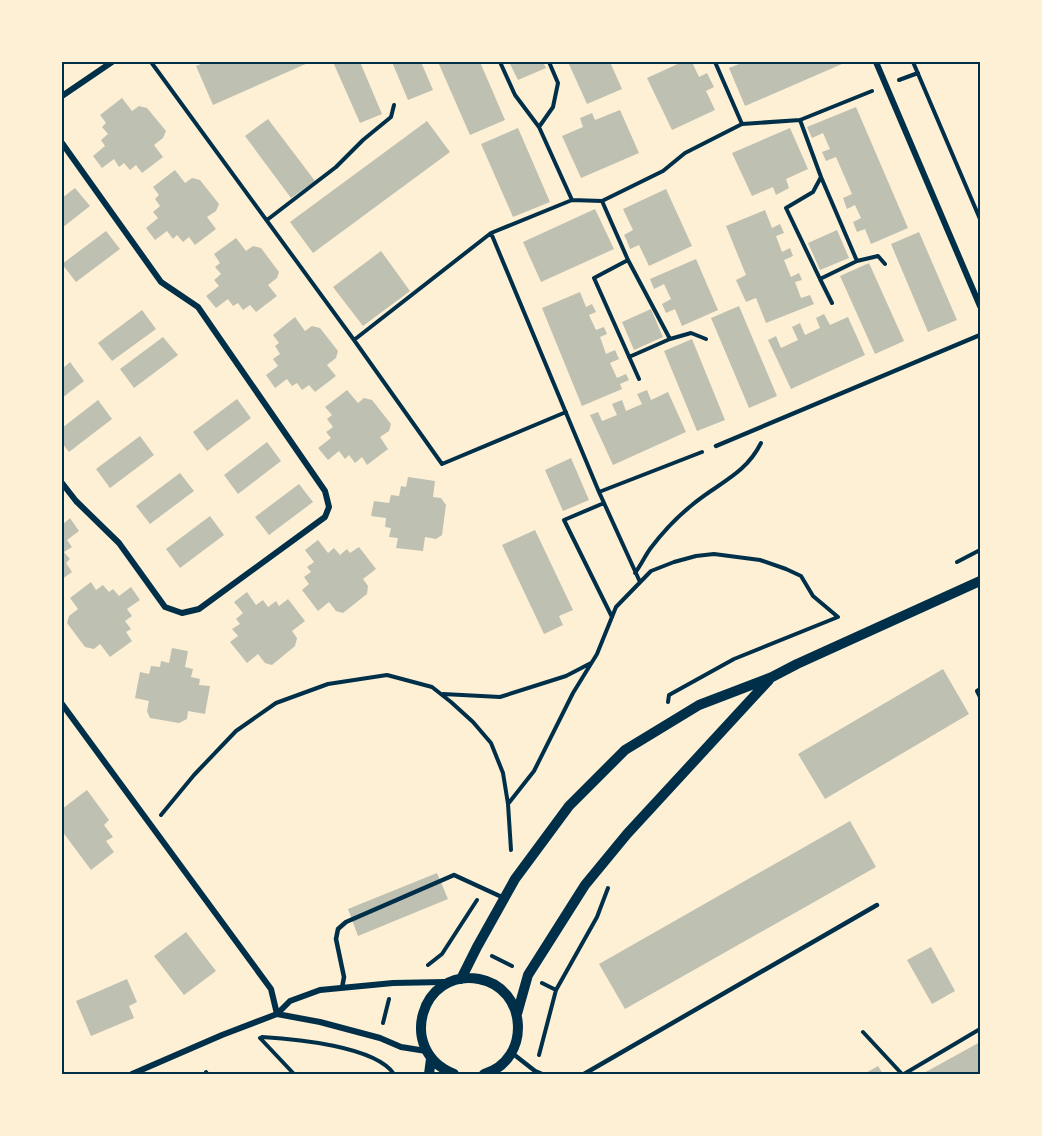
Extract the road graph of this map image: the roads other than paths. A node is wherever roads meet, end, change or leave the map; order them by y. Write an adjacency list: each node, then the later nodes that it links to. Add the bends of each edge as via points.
1 (112, 62): 3 (street)
2 (876, 62): 5 (street)
3 (62, 96)
4 (62, 143): 8 (street, via 161,282 198,307 325,492 329,507 325,517 199,609 182,613 165,607 119,543)
5 (981, 306)
6 (981, 335): 7 (lane)
7 (716, 446)
8 (62, 483)
9 (981, 581): 10 (street)
10 (772, 677): 12 (street, via 699,705 626,750 569,806); 17 (street, via 585,885 528,975)
11 (62, 704): 16 (street, via 271,989)
12 (504, 898): 14 (street); 15 (lane, via 454,875 346,922 338,929 336,939 344,977)
13 (877, 905): 26 (lane)
14 (455, 980): 15 (street); 17 (street, via 479,979 496,986 509,998); 19 (street, via 436,991 426,1004 421,1035)
15 (342, 988): 16 (street, via 320,990 290,1001)
16 (277, 1014): 19 (street, via 380,1038); 21 (street)
17 (517, 1014): 18 (street, via 518,1035)
18 (512, 1053): 20 (street); 25 (lane)
19 (428, 1055): 22 (street); 23 (street)
20 (497, 1070): 24 (street)
21 (132, 1074)
22 (429, 1074)
23 (454, 1074)
24 (484, 1074)
25 (542, 1074)
26 (584, 1074)

